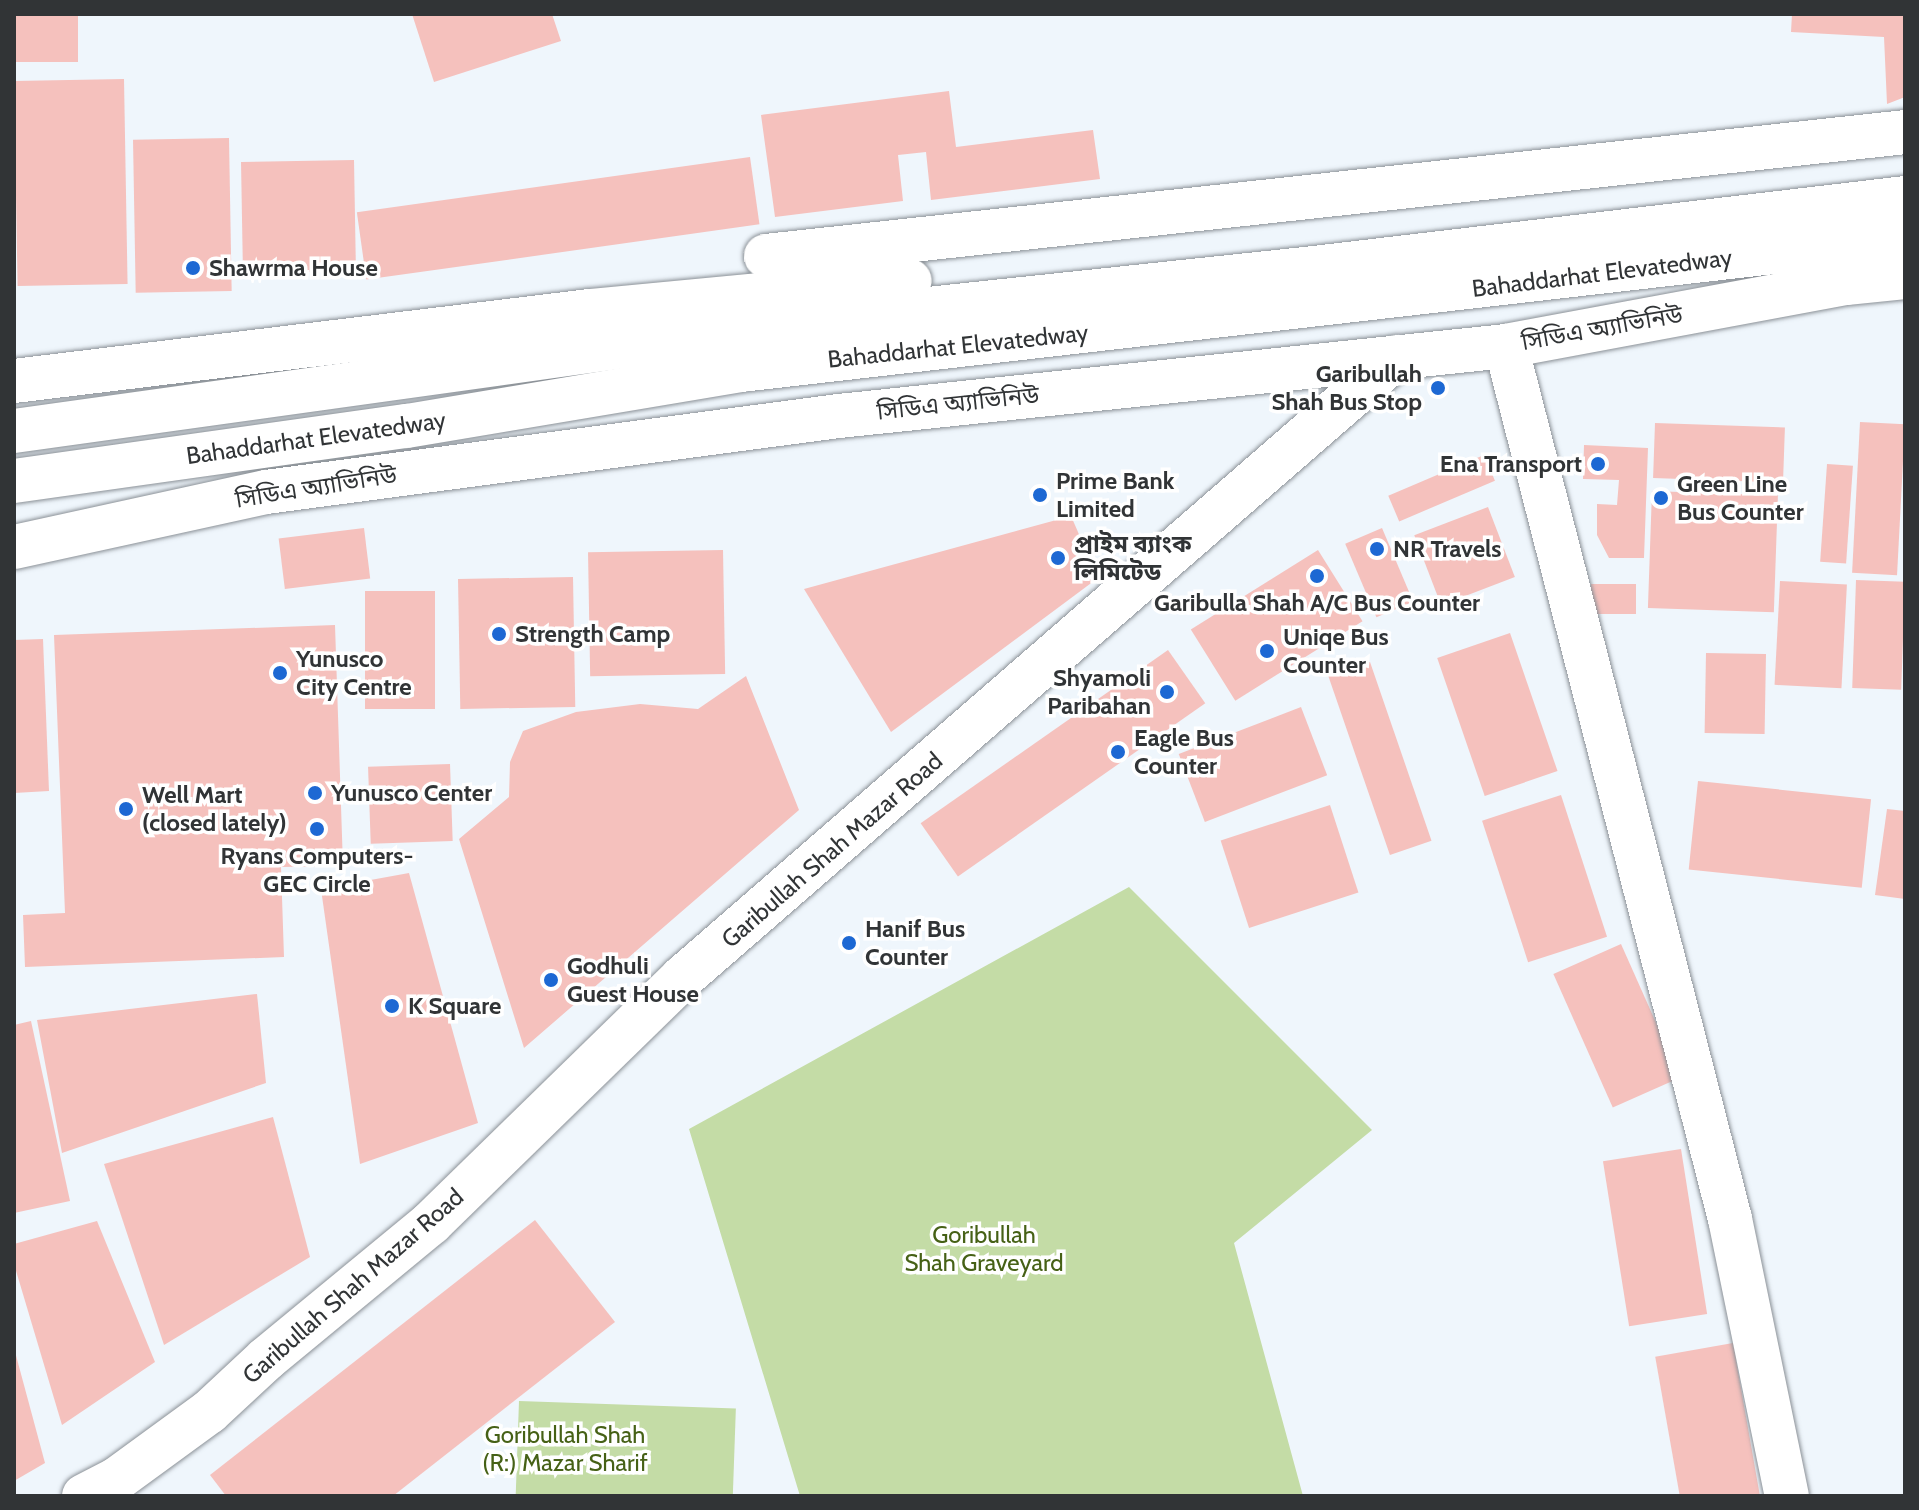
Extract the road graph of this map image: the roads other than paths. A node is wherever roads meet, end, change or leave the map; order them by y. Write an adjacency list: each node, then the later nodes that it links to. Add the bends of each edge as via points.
1 (1905, 132): 5 (main road)
2 (1905, 168): 9 (main road, via 1362,239 590,311)
3 (1905, 198): 10 (main road, Bahaddarhat Elevatedway, via 768,326)
4 (1905, 237): 11 (main road, Bahaddarhat Elevatedway, via 741,370 407,426)
5 (766, 256)
6 (1905, 277): 7 (main road, সিডিএ অ্যাভিনিউ, via 1846,283)
7 (1506, 346): 8 (main road, সিডিএ অ্যাভিনিউ); 14 (main road, via 1730,1219)
8 (1397, 357): 12 (main road, সিডিএ অ্যাভিনিউ, via 839,416 266,492); 13 (main road, Garibullah Shah Mazar Road, via 682,978 431,1223 209,1412 117,1479)
9 (14, 381)
10 (14, 431)
11 (14, 481)
12 (14, 547)
13 (84, 1496)
14 (1787, 1496)

